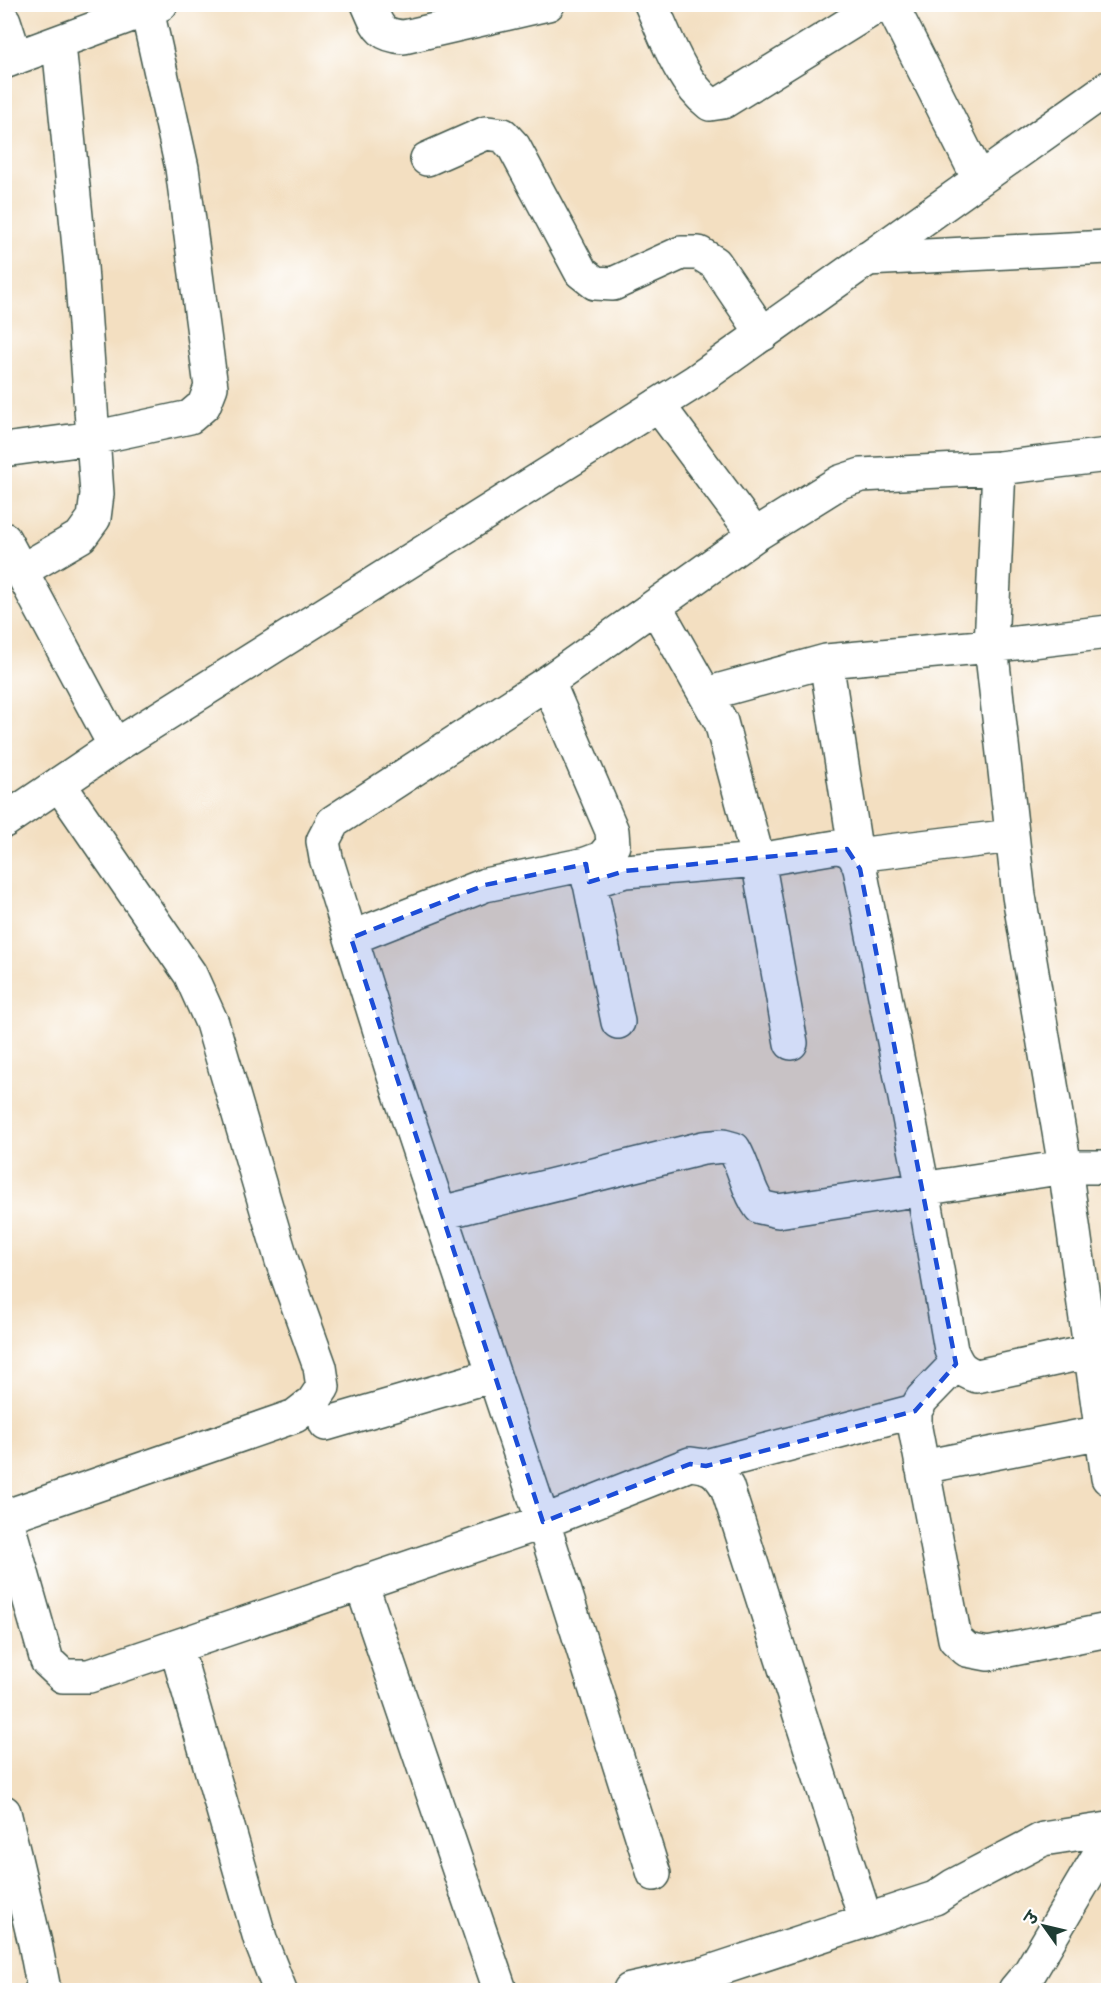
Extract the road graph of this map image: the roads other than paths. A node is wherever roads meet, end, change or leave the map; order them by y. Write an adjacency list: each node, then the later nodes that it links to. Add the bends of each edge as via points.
1 (368, 4): 2 (street, via 378,27 389,36 404,37)
2 (548, 4)
3 (651, 4): 4 (street, via 688,82 710,104 723,102)
4 (881, 4)
5 (891, 4): 12 (street)
6 (154, 7): 8 (street); 17 (street, via 182,168 211,387 204,405 190,417)
7 (4, 21): 9 (street)
8 (58, 44): 9 (street); 17 (street, via 81,267)
9 (10, 60)
10 (1108, 87): 12 (street)
11 (427, 159): 15 (street, via 486,133 502,135 514,147 581,272 595,283 614,284 681,253 699,253 715,263)
12 (979, 179): 14 (street)
13 (1108, 247): 14 (street)
14 (866, 259): 15 (street)
15 (763, 334): 16 (street)
16 (658, 405): 21 (street); 29 (street)
17 (93, 438): 18 (street); 22 (street, via 97,494 94,518 81,536)
18 (4, 450)
19 (1108, 455): 20 (street)
20 (999, 468): 21 (street, via 861,475 840,482); 25 (street)
21 (755, 535): 23 (street)
22 (9, 549): 29 (street)
23 (655, 606): 27 (street); 28 (street)
24 (1108, 632): 25 (street)
25 (991, 646): 26 (street); 32 (street)
26 (826, 661): 28 (street); 33 (street)
27 (548, 682): 35 (street, via 612,831 613,845); 36 (street, via 333,822 324,841 325,850)
28 (706, 694): 34 (street, via 721,722)
29 (115, 746): 30 (street)
30 (58, 784): 31 (street); 52 (street, via 190,974 202,998 282,1261 320,1367 323,1387 313,1402 295,1416)
31 (4, 821)
32 (1012, 836): 33 (street); 39 (street)
33 (856, 855): 34 (street, via 836,847); 41 (street)
34 (758, 860): 35 (street); 38 (street)
35 (587, 873): 36 (street, via 485,885); 37 (street)
36 (351, 938): 42 (street)
37 (618, 1022)
38 (791, 1043)
39 (1065, 1167): 40 (street); 41 (street); 43 (street)
40 (1108, 1167)
41 (923, 1189): 42 (street, via 778,1210 760,1207 750,1193 743,1164 734,1149 723,1146); 44 (street)
42 (441, 1213): 45 (street)
43 (1092, 1351): 44 (street, via 977,1376); 47 (street)
44 (956, 1364): 46 (street)
45 (494, 1375): 48 (street); 53 (street)
46 (915, 1411): 49 (street); 50 (street)
47 (1103, 1416): 50 (street); 51 (street)
48 (326, 1424)
49 (706, 1466): 53 (street, via 690,1464); 61 (street, via 718,1473 727,1487)
50 (922, 1467): 55 (street, via 955,1639 967,1650 988,1654)
51 (1108, 1478)
52 (5, 1517): 56 (street, via 47,1661 63,1676 89,1676)
53 (543, 1522): 54 (street); 60 (street)
54 (361, 1583): 56 (street); 64 (street)
55 (1108, 1630)
56 (176, 1647): 63 (street, via 261,1942)
57 (4, 1812): 62 (street)
58 (1108, 1829): 61 (street, via 1043,1839 935,1898)
59 (1108, 1840): 66 (street, via 1030,1972)
60 (654, 1874)
61 (866, 1921): 65 (street, via 707,1973)
62 (44, 1990)
63 (280, 1990)
64 (500, 1990)
65 (630, 1990)
66 (1015, 1990)

